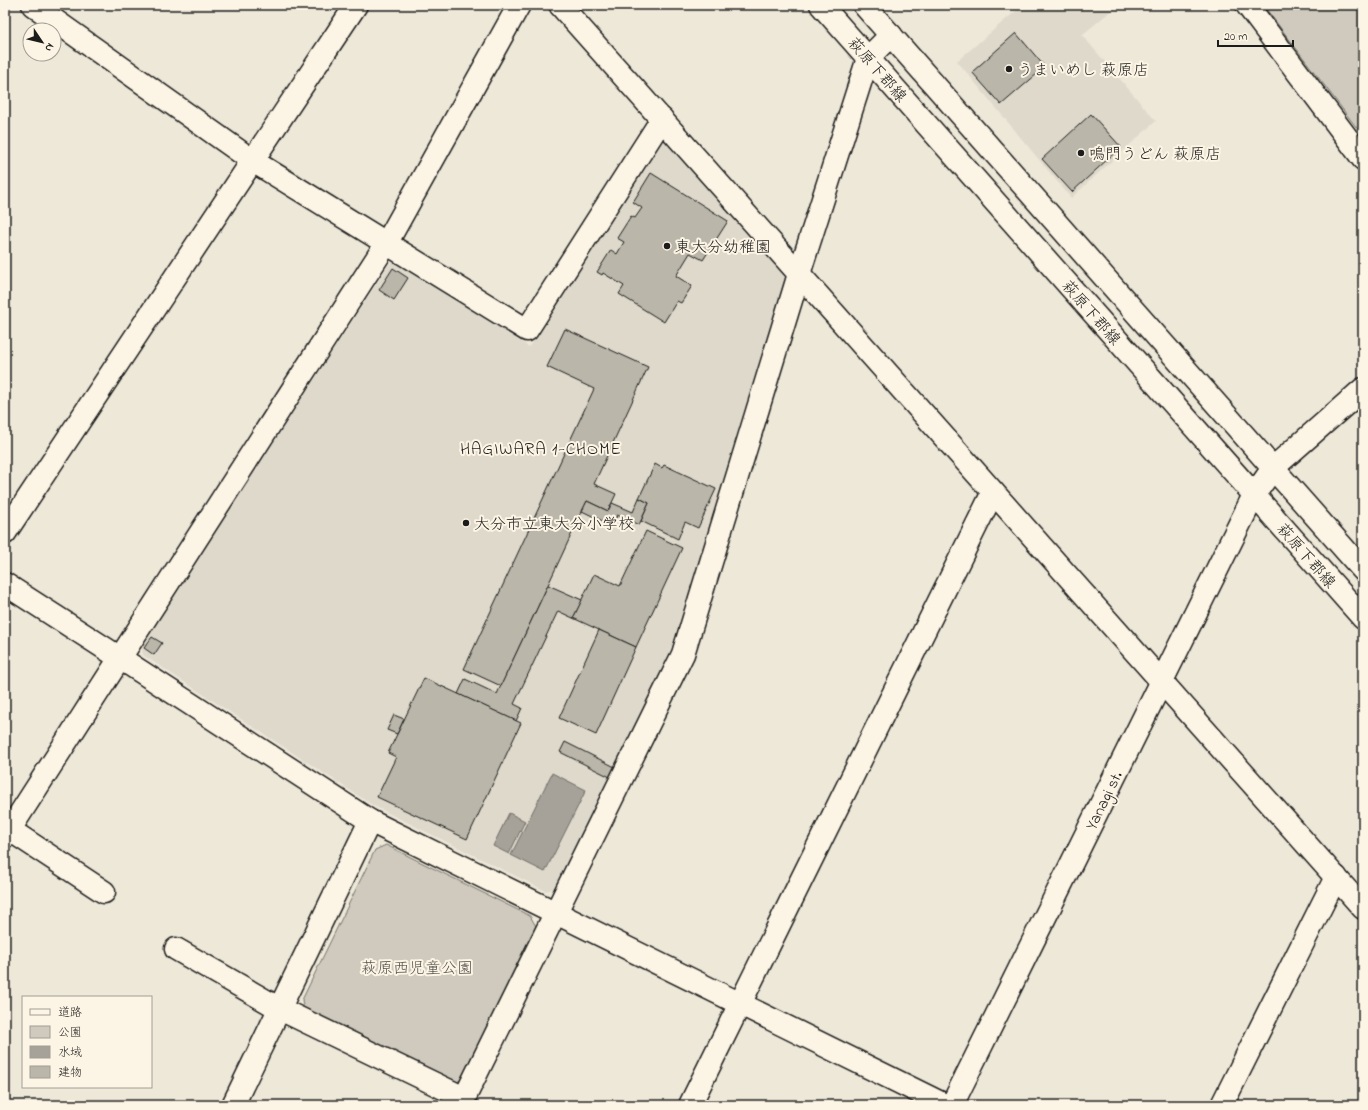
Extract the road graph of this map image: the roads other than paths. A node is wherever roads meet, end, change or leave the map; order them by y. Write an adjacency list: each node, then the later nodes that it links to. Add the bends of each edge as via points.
1 (33, 5): 12 (street)
2 (356, 5): 12 (street)
3 (519, 5): 13 (street)
4 (560, 5): 10 (street)
5 (821, 5): 9 (street, 萩原下郡線)
6 (864, 5): 8 (street, 萩原下郡線)
7 (1248, 5): 11 (street)
8 (891, 35): 9 (street); 16 (street, 萩原下郡線)
9 (868, 58): 14 (street); 18 (street, 萩原下郡線)
10 (662, 119): 13 (street, via 527,330); 14 (street)
11 (1363, 159)
12 (253, 161): 13 (street); 19 (street)
13 (386, 244): 23 (street)
14 (799, 274): 17 (street); 30 (street, via 683,654)
15 (1363, 389): 16 (street, Yanagi st.)
16 (1273, 468): 18 (street, Yanagi st.); 20 (street, 萩原下郡線)
17 (993, 492): 24 (street); 32 (street)
18 (1254, 495): 22 (street, 萩原下郡線); 24 (street, Yanagi st.)
19 (5, 533)
20 (1363, 570)
21 (5, 584): 23 (street)
22 (1363, 618)
23 (120, 658): 25 (street); 26 (street)
24 (1162, 681): 27 (street); 38 (street, Yanagi st.)
25 (370, 822): 30 (street); 33 (street)
26 (7, 833): 28 (street)
27 (1336, 877): 29 (street); 39 (street)
28 (104, 892)
29 (1363, 908)
30 (555, 913): 32 (street); 34 (street)
31 (176, 949): 33 (street)
32 (740, 1004): 36 (street); 37 (street)
33 (280, 1009): 34 (street); 35 (street)
34 (463, 1102)
35 (233, 1105)
36 (690, 1105)
37 (945, 1105)
38 (952, 1105)
39 (1222, 1105)

